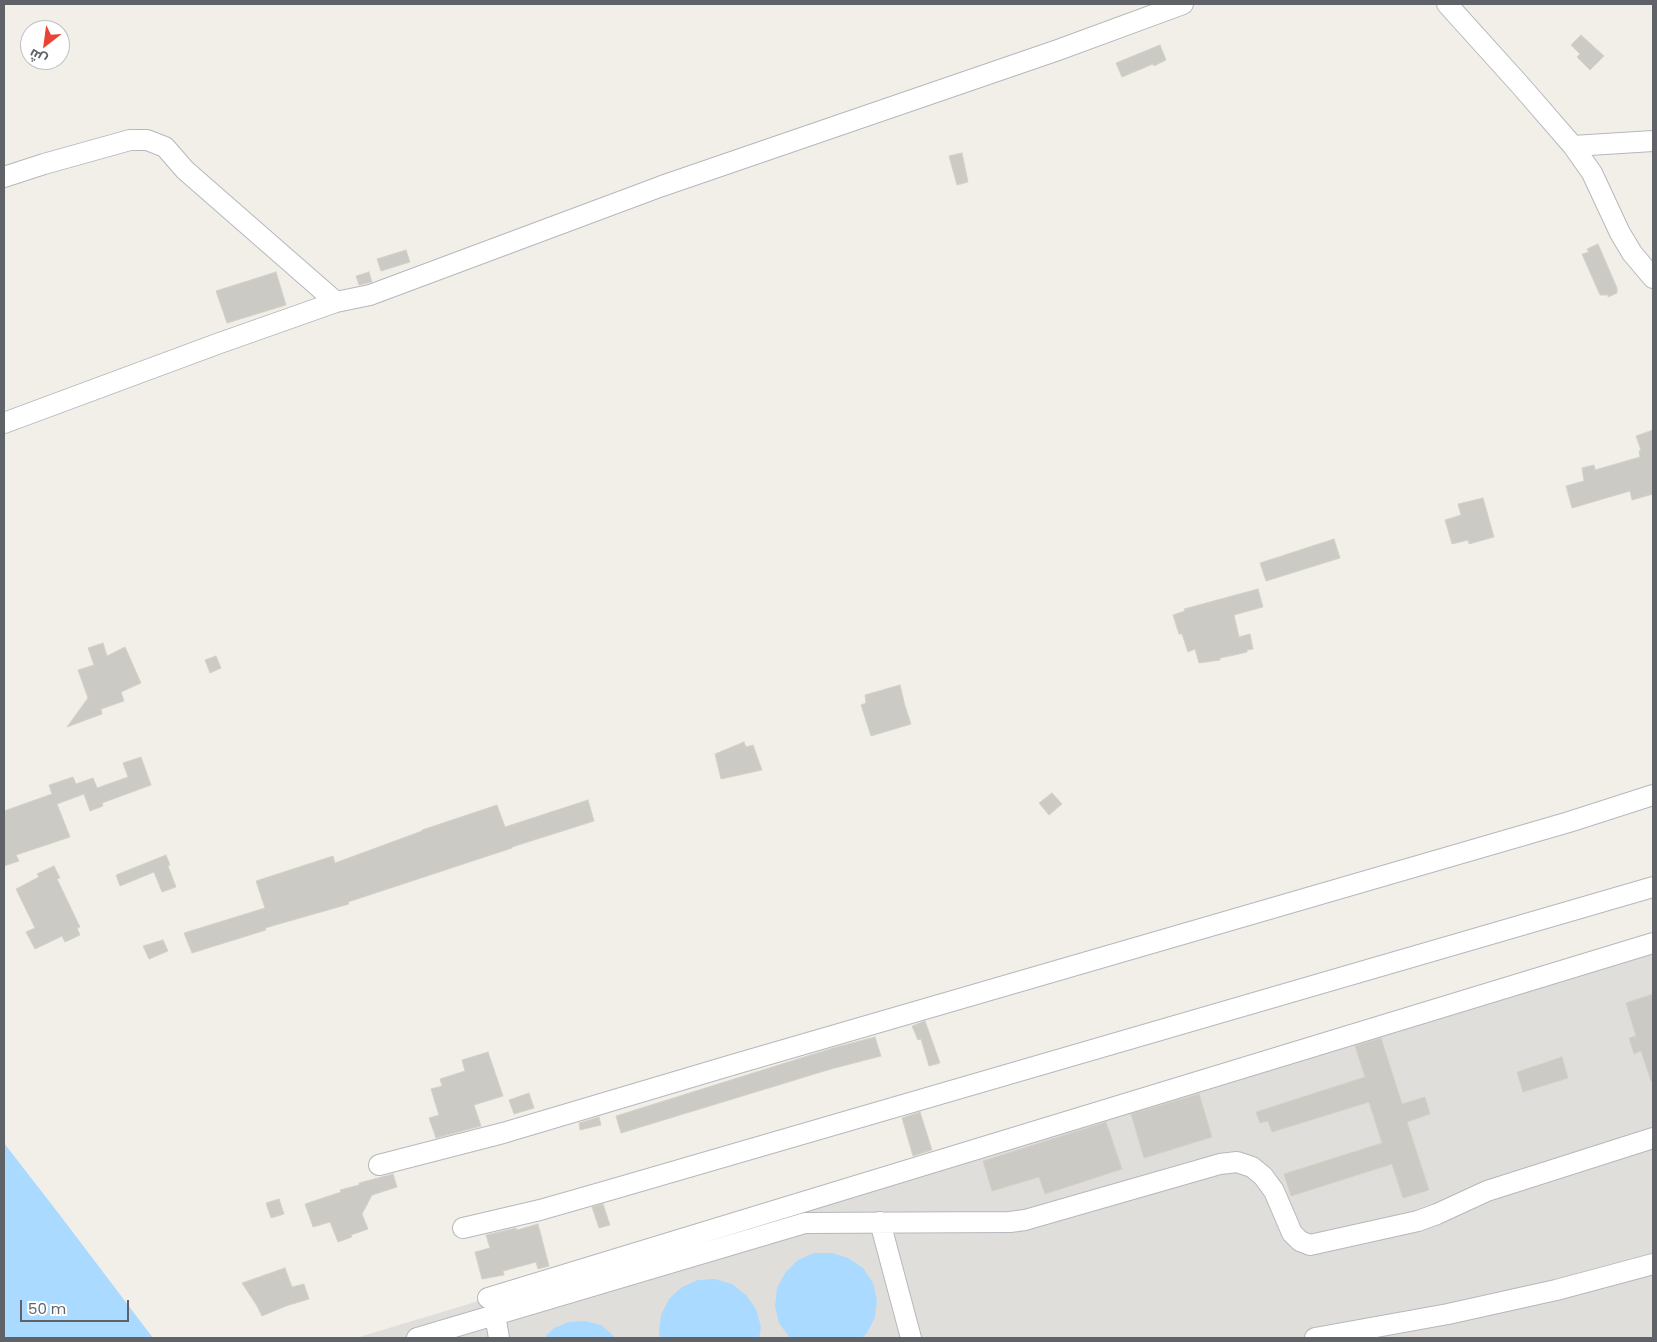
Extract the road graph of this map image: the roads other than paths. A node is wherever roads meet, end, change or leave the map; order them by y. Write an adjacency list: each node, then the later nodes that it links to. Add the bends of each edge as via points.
1 (1183, 4): 9 (street, via 662,186 370,295)
2 (1447, 4): 4 (street)
3 (1463, 4): 4 (street)
4 (1480, 41): 6 (street)
5 (1653, 140): 6 (street)
6 (1573, 146): 8 (street, via 1592,173 1632,253)
7 (4, 177): 9 (street, via 130,140 147,140 165,147 185,170)
8 (1653, 278)
9 (336, 302): 10 (street)
10 (4, 423)
11 (1653, 795): 15 (street, via 502,1133)
12 (1653, 887): 17 (street, via 540,1210)
13 (1653, 943): 19 (street)
14 (1653, 1138): 16 (street, via 1488,1191 1418,1221 1310,1244 1300,1241 1292,1232 1263,1176 1252,1167 1237,1162 1220,1164 1025,1220)
15 (379, 1166)
16 (880, 1222): 19 (street, via 806,1223); 22 (street)
17 (463, 1228)
18 (1653, 1264): 23 (street, via 1448,1314)
19 (491, 1306): 20 (street); 21 (street)
20 (418, 1338)
21 (498, 1338)
22 (912, 1338)
23 (1315, 1338)

